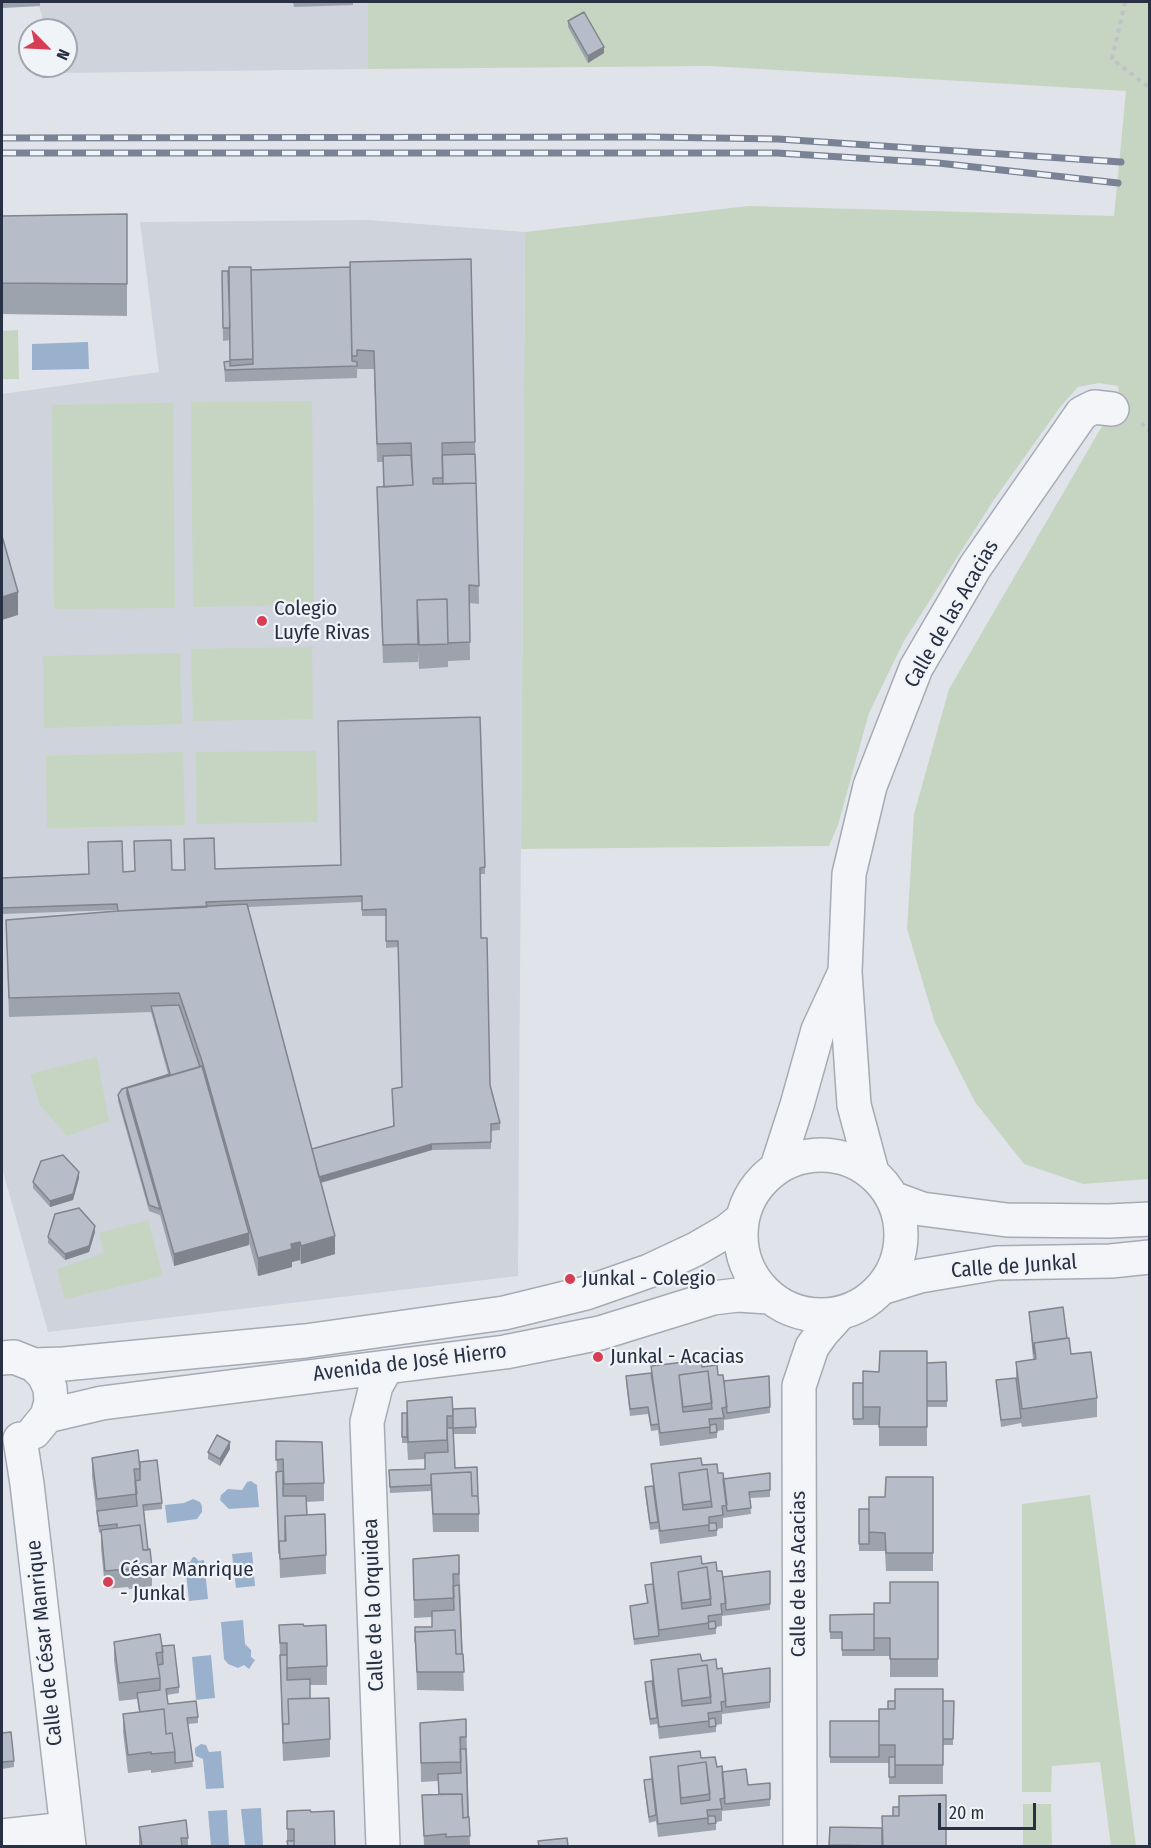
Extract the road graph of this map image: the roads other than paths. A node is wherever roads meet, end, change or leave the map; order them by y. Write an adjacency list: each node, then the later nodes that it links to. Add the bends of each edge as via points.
1 (1112, 409): 2 (street, Calle de las Acacias, via 1094,407 1083,413 975,567 916,668 870,786 849,874)
2 (845, 972): 3 (street, Calle de las Acacias, via 818,1029); 4 (street, Calle de las Acacias, via 854,1105)
3 (777, 1167): 4 (street, via 792,1159 825,1154 858,1163); 6 (street, via 761,1181)
4 (872, 1172): 5 (street)
5 (892, 1198): 7 (street, Calle de Junkal, via 922,1209 1007,1220); 9 (street, via 899,1216 899,1254)
6 (742, 1219): 10 (street, via 742,1253 748,1270); 12 (street, Avenida de José Hierro, via 728,1231 650,1271 586,1293 504,1313 305,1341 64,1364)
7 (1149, 1219)
8 (1149, 1257): 9 (street, Calle de Junkal, via 998,1263 920,1276)
9 (881, 1288): 11 (street)
10 (769, 1297): 11 (street, via 803,1313); 13 (street, Avenida de José Hierro, via 713,1298 600,1333 505,1352)
11 (840, 1313): 19 (street, Calle de las Acacias, via 812,1347 799,1386)
12 (10, 1356): 14 (street, via 44,1375 50,1388)
13 (386, 1368): 14 (street, Avenida de José Hierro, via 102,1403); 18 (street, Calle de la Orquidea, via 376,1386 367,1422)
14 (48, 1416): 15 (street, via 31,1434)
15 (11, 1439): 17 (street, Calle de César Manrique, via 27,1484)
16 (2, 1836): 17 (street)
17 (67, 1838)
18 (383, 1846)
19 (800, 1846)

